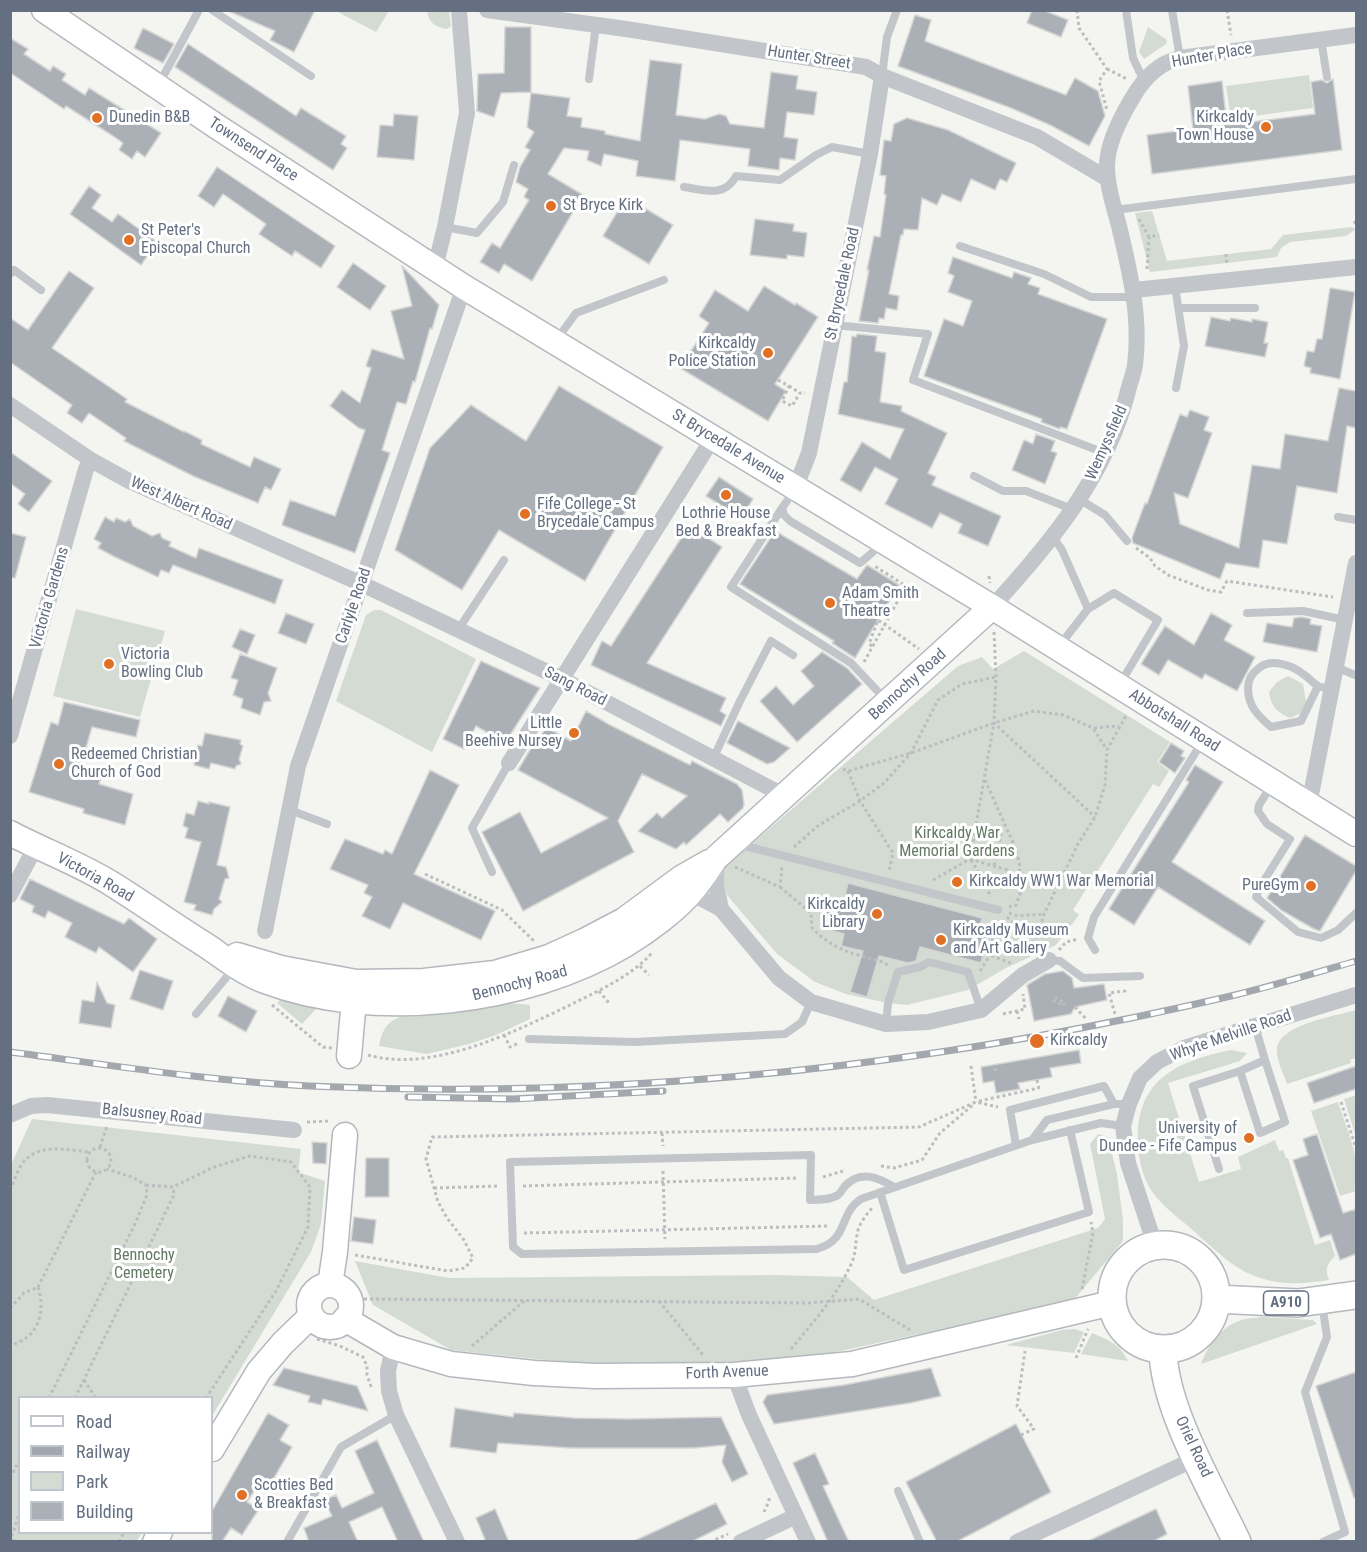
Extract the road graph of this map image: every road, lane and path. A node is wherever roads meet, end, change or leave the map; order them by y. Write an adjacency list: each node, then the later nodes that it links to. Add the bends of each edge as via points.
1 (44, 10): 22 (street, Townsend Place)
2 (199, 10): 22 (lane)
3 (212, 10): 17 (lane)
4 (459, 10): 31 (street, via 467,113)
5 (487, 10): 11 (street, Hunter Street)
6 (897, 10): 18 (lane, via 887,37)
7 (1077, 10): 16 (path, via 1079,28)
8 (1126, 10): 21 (lane)
9 (1172, 10): 15 (lane)
10 (1227, 10): 14 (path)
11 (596, 26): 18 (street, Hunter Street, via 866,67); 20 (lane)
12 (1356, 35): 13 (street, Hunter Place)
13 (1321, 39): 14 (street, Hunter Place); 19 (lane)
14 (1233, 51): 15 (street, Hunter Place)
15 (1180, 58): 21 (street, Hunter Place)
16 (1107, 69): 21 (path); 23 (path, via 1099,81)
17 (311, 76)
18 (882, 76): 24 (street, St Brycedale Road); 26 (street, Hunter Street, via 1037,137)
19 (1327, 77)
20 (589, 79)
21 (1136, 79): 26 (street, Hunter Place, via 1113,134 1107,156)
22 (157, 87): 36 (street, Townsend Place)
23 (1109, 117)
24 (870, 154): 28 (lane, via 832,147 780,180 736,176 731,185 717,192); 46 (street, St Brycedale Road)
25 (514, 165): 31 (lane, via 503,202 477,232)
26 (1108, 179): 30 (street, Hunter Place)
27 (1356, 179): 29 (lane)
28 (684, 187)
29 (1132, 208): 30 (lane); 33 (path)
30 (1115, 210): 43 (street, Wemyssfield)
31 (445, 227): 36 (street)
32 (1159, 235): 33 (path)
33 (1149, 237): 37 (path)
34 (960, 246): 43 (lane, via 1044,274 1091,297)
35 (1356, 267): 40 (street)
36 (435, 268): 41 (street, Townsend Place)
37 (1147, 269)
38 (10, 274): 42 (lane, via 14,270)
39 (664, 280): 47 (lane, via 576,313)
40 (1175, 286): 43 (street); 44 (lane)
41 (464, 287): 47 (street, St Brycedale Avenue); 69 (street, Carlyle Road)
42 (41, 290)
43 (1134, 293): 55 (street, Wemyssfield, via 1135,365 1122,417)
44 (1179, 308): 45 (lane); 50 (lane, via 1184,346)
45 (1255, 308)
46 (834, 325): 52 (street, St Brycedale Road); 55 (lane, via 928,334 913,380)
47 (555, 342): 54 (street, St Brycedale Avenue)
48 (778, 380): 49 (path)
49 (789, 386): 51 (path); 51 (path, via 782,401 792,406)
50 (1176, 388)
51 (800, 393): 52 (path)
52 (821, 393): 58 (street, St Brycedale Road, via 809,453)
53 (10, 405): 56 (street, West Albert Road)
54 (713, 438): 58 (street, St Brycedale Avenue); 85 (street)
55 (1105, 453): 59 (street, Wemyssfield)
56 (91, 460): 69 (street, West Albert Road, via 129,481); 91 (street, Victoria Gardens)
57 (974, 476): 59 (lane, via 1003,491 1026,491)
58 (789, 499): 63 (street, St Brycedale Avenue); 66 (lane, via 784,515 790,521 860,563); 82 (lane, via 731,587)
59 (1075, 504): 62 (street, Wemyssfield); 64 (lane, via 1104,515)
60 (1338, 517): 61 (lane)
61 (1356, 520)
62 (1053, 537): 71 (street, Wemyssfield); 72 (lane)
63 (880, 540): 66 (lane); 71 (street, St Brycedale Avenue)
64 (1127, 541): 70 (path, via 1168,575 1208,590 1221,592 1227,581)
65 (504, 560): 76 (lane)
66 (864, 560): 75 (path, via 906,586)
67 (1356, 563): 70 (street)
68 (989, 576): 71 (path)
69 (362, 584): 76 (street, Sang Road); 104 (street, Carlyle Road, via 298,766)
70 (1350, 600): 74 (street)
71 (992, 607): 78 (street, Abbotshall Road); 80 (street, Bennochy Road); 84 (path)
72 (1088, 609): 78 (lane); 86 (lane, via 1114,593 1158,620)
73 (1247, 613): 74 (lane, via 1303,611)
74 (1345, 620): 81 (street)
75 (884, 624): 77 (path); 77 (path, via 878,620 869,644); 80 (path)
76 (458, 630): 85 (street, Sang Road)
77 (872, 646): 82 (path)
78 (1058, 648): 86 (street, Abbotshall Road)
79 (793, 655): 95 (lane, via 771,641)
80 (936, 660): 88 (street, Bennochy Road)
81 (1336, 667): 83 (lane); 87 (street)
82 (859, 671): 88 (lane)
83 (1355, 675)
84 (996, 676): 89 (path); 94 (path, via 962,684 938,700)
85 (562, 680): 95 (street, Sang Road); 96 (street)
86 (1119, 686): 92 (street, Abbotshall Road)
87 (1325, 687): 87 (lane, via 1301,721 1271,727 1255,713 1248,697 1252,675 1263,665 1275,663 1289,666); 103 (street)
88 (889, 703): 97 (street, Bennochy Road)
89 (994, 723): 90 (path, via 1034,711 1063,715); 94 (path); 99 (path); 105 (path)
90 (1093, 728): 93 (path); 93 (path, via 1119,726)
91 (10, 736)
92 (1204, 739): 100 (street, Abbotshall Road); 129 (lane, via 1094,917)
93 (1107, 750): 105 (path, via 1105,785)
94 (911, 753): 98 (path); 102 (path, via 884,783)
95 (714, 759): 101 (street, Sang Road)
96 (509, 763): 115 (lane, via 472,828)
97 (822, 764): 98 (path); 101 (street, Bennochy Road)
98 (848, 771): 102 (path)
99 (984, 779): 107 (path); 119 (path, via 1015,847)
100 (1273, 782): 103 (street, Abbotshall Road); 126 (lane, via 1258,812 1267,824 1290,839 1256,897 1298,932 1321,938 1338,930)
101 (784, 796): 111 (street, Bennochy Road)
102 (860, 801): 112 (path, via 819,825); 118 (path, via 893,853)
103 (1309, 805): 109 (street, Abbotshall Road)
104 (290, 810): 106 (lane); 128 (street, Carlyle Road)
105 (1095, 817): 127 (path)
106 (327, 824)
107 (976, 828): 113 (path); 114 (path, via 1001,835)
108 (10, 833): 110 (street, Victoria Road)
109 (1356, 834)
110 (36, 846): 123 (street); 130 (street, Victoria Road, via 110,882)
111 (725, 851): 112 (lane); 121 (path); 122 (street, Bennochy Road); 124 (street, via 716,885); 133 (street, Bennochy Road, via 624,920)
112 (783, 856): 118 (lane); 121 (path)
113 (970, 859): 114 (path); 116 (path); 120 (path)
114 (994, 866): 119 (path, via 1007,870)
115 (492, 872)
116 (943, 873)
117 (425, 874): 133 (path, via 502,910 532,938)
118 (886, 882): 125 (lane)
119 (1019, 882): 125 (path, via 1016,905)
120 (986, 884)
121 (780, 887): 137 (path, via 811,913 812,928 825,941)
122 (691, 893): 124 (street); 143 (street, Bennochy Road, via 626,945 541,982 448,1002)
123 (10, 895)
124 (721, 909): 146 (street, via 779,978)
125 (998, 910): 127 (path, via 1018,916); 127 (path, via 1020,929 1025,956); 132 (path)
126 (1356, 913)
127 (1044, 914)
128 (265, 931)
129 (1088, 938): 131 (lane); 134 (path, via 1066,942)
130 (208, 947): 136 (street, Bennochy Road); 143 (street, Bennochy Road)
131 (1095, 950)
132 (990, 955): 135 (path); 138 (path, via 979,973)
133 (544, 958): 143 (street, Bennochy Road, via 495,973)
134 (1049, 960): 140 (lane, via 1060,961 1083,978); 149 (street, via 1023,975)
135 (1011, 963)
136 (235, 967): 143 (street, Bennochy Road, via 307,995); 151 (lane)
137 (898, 972): 138 (lane, via 929,962); 155 (lane)
138 (968, 972): 149 (lane)
139 (649, 975): 142 (path, via 640,966)
140 (1129, 976): 141 (lane); 152 (path, via 1124,984 1107,987 1125,987 1109,993)
141 (1140, 976)
142 (599, 991): 147 (path); 157 (path)
143 (355, 993): 159 (street)
144 (1356, 995): 156 (street, Whyte Melville Road)
145 (265, 999): 159 (path, via 323,1047)
146 (811, 1002): 155 (street); 158 (lane, via 802,1022 785,1034 635,1042)
147 (609, 1003)
148 (1075, 1006): 154 (path)
149 (981, 1010): 155 (street, via 928,1022)
150 (1017, 1011): 153 (path)
151 (196, 1014)
152 (1115, 1014)
153 (1019, 1019)
154 (1087, 1020)
155 (886, 1024)
156 (1255, 1026): 160 (lane); 165 (street, Whyte Melville Road, via 1184,1048 1156,1062)
157 (504, 1035): 158 (path, via 510,1047); 159 (path, via 423,1058 383,1059)
158 (529, 1039)
159 (345, 1051)
160 (1265, 1060): 162 (lane); 162 (lane, via 1285,1122 1272,1129 1260,1133)
161 (971, 1066): 163 (path)
162 (1240, 1071): 181 (lane, via 1193,1086)
163 (976, 1102): 166 (path); 172 (path, via 919,1127)
164 (1341, 1102): 177 (path)
165 (1122, 1104): 166 (lane, via 1104,1086); 169 (street, Whyte Melville Road); 174 (lane, via 1047,1120)
166 (1010, 1110): 175 (lane)
167 (112, 1111): 168 (street, Balsusney Road, via 47,1105 31,1106); 170 (street, Balsusney Road); 176 (path)
168 (10, 1115)
169 (1123, 1126): 171 (lane, via 1101,1123); 193 (street, Whyte Melville Road, via 1128,1163)
170 (294, 1130): 173 (path, via 307,1122 332,1121 332,1136)
171 (1070, 1130): 174 (lane); 188 (lane)
172 (662, 1133): 179 (path); 195 (path, via 432,1137 426,1159 438,1202 473,1258 465,1268 448,1271)
173 (345, 1134): 196 (street)
174 (1032, 1140): 175 (lane)
175 (1016, 1145): 185 (lane)
176 (100, 1147): 178 (path); 180 (path, via 110,1154 112,1162)
177 (1356, 1148)
178 (89, 1152): 182 (path, via 88,1164); 186 (path, via 50,1148 34,1153 23,1164)
179 (663, 1158): 185 (lane, via 811,1155 810,1200 830,1198 856,1178 866,1176); 190 (path); 192 (lane, via 510,1162)
180 (107, 1169): 182 (path); 183 (path)
181 (1219, 1169)
182 (96, 1172): 197 (path)
183 (146, 1185): 184 (path); 220 (path, via 147,1195 134,1226)
184 (172, 1187): 219 (path, via 174,1195); 223 (path, via 214,1167 250,1156 291,1162 310,1187 308,1227 276,1291)
185 (894, 1187): 187 (lane)
186 (10, 1190)
187 (880, 1192): 188 (lane, via 904,1270); 189 (lane, via 853,1204)
188 (1089, 1212): 206 (path, via 1093,1233 1082,1287)
189 (843, 1227): 190 (path); 191 (path); 194 (lane, via 836,1240 817,1249)
190 (665, 1230): 192 (path); 194 (path)
191 (857, 1233)
192 (513, 1234): 194 (lane, via 513,1247 522,1254)
193 (1155, 1245): 200 (main road, via 1178,1246 1198,1258 1211,1276); 204 (main road, via 1134,1254 1119,1270)
194 (666, 1252)
195 (346, 1253)
196 (330, 1285): 207 (street, via 342,1289 350,1300); 208 (street, via 313,1292 309,1304)
197 (39, 1287): 205 (path, via 24,1293); 209 (path, via 42,1313 35,1328 25,1339)
198 (1356, 1295): 202 (main road, A910)
199 (364, 1299): 201 (path)
200 (1215, 1299): 202 (main road, A910, via 1298,1304); 212 (main road, via 1210,1321 1195,1338)
201 (525, 1300): 203 (path); 216 (path)
202 (1322, 1300): 246 (lane, via 1326,1337 1305,1392 1345,1532)
203 (659, 1301): 210 (path, via 808,1303 859,1299); 218 (path)
204 (1112, 1303): 206 (street, Forth Avenue); 212 (main road, via 1129,1335)
205 (10, 1308)
206 (1084, 1309): 210 (street, Forth Avenue); 214 (path, via 1088,1329)
207 (345, 1319): 208 (street, via 337,1325 327,1327 318,1323); 211 (street, Forth Avenue)
208 (312, 1327): 217 (path, via 319,1339 363,1357); 227 (street, via 283,1343 259,1371)
209 (11, 1345)
210 (934, 1346): 218 (street, Forth Avenue, via 852,1364)
211 (393, 1347): 216 (street, Forth Avenue); 225 (street, via 388,1371)
212 (1163, 1349): 228 (main road, Oriel Road, via 1176,1411)
213 (1026, 1351): 226 (path, via 1017,1406 1034,1429)
214 (1076, 1358)
215 (373, 1364): 217 (path)
216 (451, 1364): 218 (street, Forth Avenue, via 595,1376)
217 (367, 1366): 224 (path)
218 (727, 1375): 234 (street)
219 (84, 1380): 221 (path); 222 (path)
220 (51, 1396)
221 (76, 1396)
222 (95, 1396)
223 (207, 1396)
224 (374, 1396)
225 (396, 1415): 240 (lane, via 341,1447); 241 (street)
226 (1021, 1436)
227 (213, 1447)
228 (1197, 1458): 238 (street); 245 (main road, Oriel Road)
229 (18, 1464): 230 (path)
230 (10, 1478)
231 (898, 1491): 244 (lane)
232 (769, 1495): 233 (path)
233 (761, 1516)
234 (796, 1516): 237 (street); 243 (street)
235 (18, 1517): 236 (path)
236 (11, 1536): 239 (path)
237 (736, 1537): 242 (path)
238 (1028, 1539)
239 (14, 1542)
240 (287, 1542)
241 (458, 1542)
242 (710, 1542)
243 (808, 1542)
244 (920, 1542)
245 (1237, 1542)
246 (1323, 1542)

